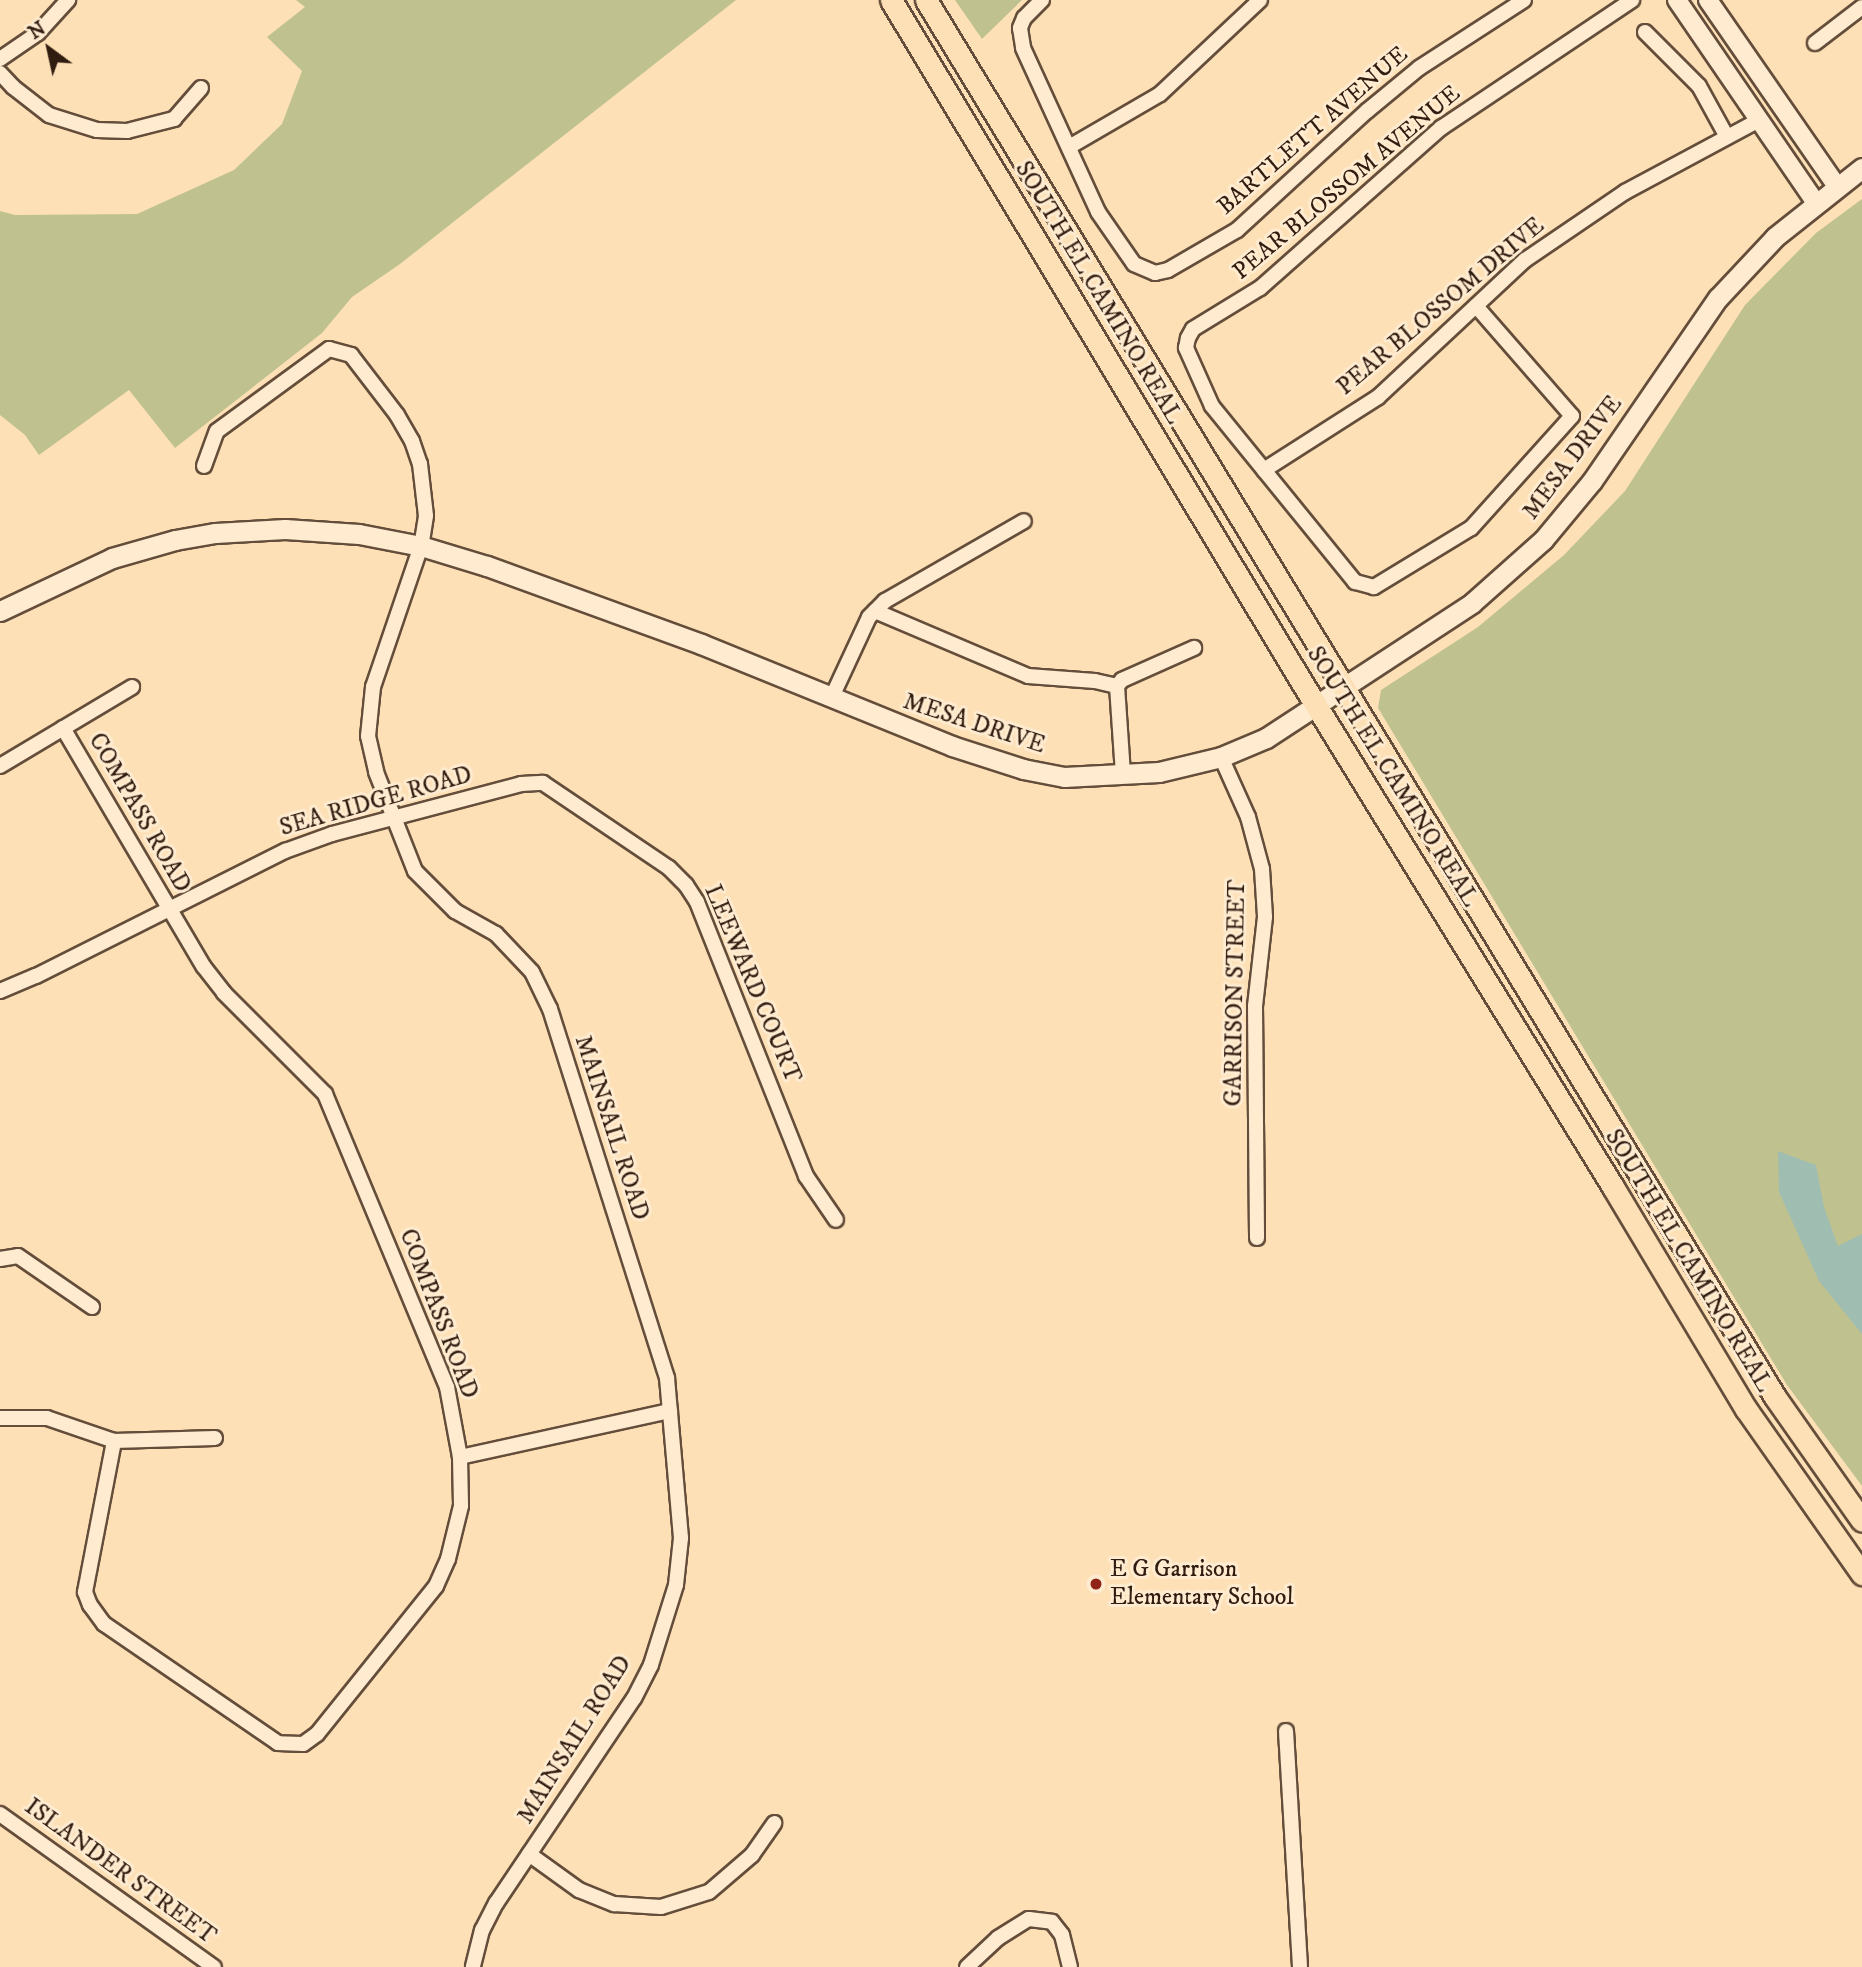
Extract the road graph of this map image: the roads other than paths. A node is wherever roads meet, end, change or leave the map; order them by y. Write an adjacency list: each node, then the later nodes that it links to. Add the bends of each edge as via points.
1 (68, 0): 15 (street, via 38,33)
2 (891, 0): 37 (main road, SOUTH EL CAMINO REAL)
3 (926, 0): 35 (main road, SOUTH EL CAMINO REAL)
4 (1042, 0): 21 (street, BARTLETT AVENUE, via 1024,18 1020,33)
5 (1260, 0): 21 (street, via 1160,94)
6 (1524, 0): 21 (street, BARTLETT AVENUE, via 1419,68 1237,230 1168,270 1155,273 1134,264 1098,212)
7 (1632, 0): 27 (street, PEAR BLOSSOM AVENUE, via 1441,128 1260,288 1193,329 1186,348 1212,406)
8 (1677, 0): 18 (street)
9 (1696, 0): 11 (street)
10 (1845, 0): 12 (street)
11 (1712, 5): 20 (street)
12 (1858, 10): 14 (street)
13 (1645, 32): 19 (street, via 1699,86)
14 (1815, 43)
15 (0, 59)
16 (0, 73): 17 (street, via 49,115 97,130 127,131 173,119)
17 (201, 88)
18 (1759, 120): 19 (street, PEAR BLOSSOM DRIVE); 20 (street, via 1770,116 1780,121 1792,137); 24 (street)
19 (1727, 137): 25 (street, PEAR BLOSSOM DRIVE, via 1625,192 1525,260)
20 (1809, 145): 23 (street)
21 (1069, 148)
22 (1862, 168): 23 (main road, MESA DRIVE)
23 (1837, 186): 24 (main road, MESA DRIVE)
24 (1816, 203): 35 (main road, MESA DRIVE, via 1775,237 1718,298 1592,481 1543,540 1472,603)
25 (1476, 306): 27 (street, PEAR BLOSSOM DRIVE, via 1378,397); 27 (street, PEAR BLOSSOM AVENUE, via 1572,416 1471,528 1374,587 1355,582)
26 (204, 466): 29 (street, MAINSAIL ROAD, via 217,431 317,355 329,349 351,355 412,441 420,464 426,516)
27 (1264, 470)
28 (1024, 521): 31 (street)
29 (421, 546): 30 (main road, MESA DRIVE, via 359,534 285,529 215,533 112,558); 36 (main road, MESA DRIVE, via 701,644); 43 (street, MAINSAIL ROAD, via 373,687 368,736)
30 (0, 611)
31 (875, 611): 33 (street, via 1028,676); 36 (street)
32 (1194, 648): 33 (street)
33 (1117, 686): 41 (street)
34 (132, 687): 38 (street)
35 (1342, 689): 37 (main road, MESA DRIVE); 55 (main road, SOUTH EL CAMINO REAL, via 1775,1397)
36 (831, 699): 41 (main road, MESA DRIVE, via 1023,769 1064,777)
37 (1317, 705): 39 (main road, MESA DRIVE, via 1266,738); 56 (main road, SOUTH EL CAMINO REAL, via 1746,1409)
38 (63, 727): 40 (street); 44 (street, COMPASS ROAD)
39 (1221, 757): 41 (main road, MESA DRIVE, via 1159,772); 47 (street, GARRISON STREET, via 1248,817 1262,869 1265,917 1255,1006)
40 (0, 766)
41 (1123, 774)
42 (543, 783): 43 (street, SEA RIDGE ROAD, via 522,784); 46 (street, LEEWARD COURT, via 669,868 686,885 697,902 806,1176)
43 (392, 818): 44 (street, SEA RIDGE ROAD, via 285,851); 50 (street, MAINSAIL ROAD, via 415,871 455,912 496,934 532,972 550,1009 667,1378)
44 (168, 909): 45 (street, SEA RIDGE ROAD); 54 (street, COMPASS ROAD, via 225,993 325,1094 447,1387)
45 (0, 991)
46 (836, 1220)
47 (1257, 1238)
48 (0, 1259): 49 (street, via 19,1255)
49 (92, 1307)
50 (670, 1411): 54 (street); 60 (street, MAINSAIL ROAD, via 681,1538 676,1585 655,1651 634,1698)
51 (0, 1418): 53 (street, via 47,1418)
52 (215, 1438): 53 (street)
53 (114, 1441): 54 (street, COMPASS ROAD, via 85,1592 90,1605 104,1623 278,1743 303,1744 317,1734 436,1586 461,1506)
54 (460, 1457)
55 (1862, 1521)
56 (1862, 1574)
57 (1286, 1731): 65 (street)
58 (0, 1814): 61 (street, ISLANDER STREET)
59 (774, 1823): 60 (street, via 752,1855 709,1892 661,1907 614,1904 579,1890)
60 (529, 1853): 62 (street, MAINSAIL ROAD, via 482,1930)
61 (214, 1967)
62 (473, 1967)
63 (967, 1967): 64 (street, via 998,1938 1029,1919 1052,1922 1062,1935)
64 (1070, 1967)
65 (1300, 1967)

